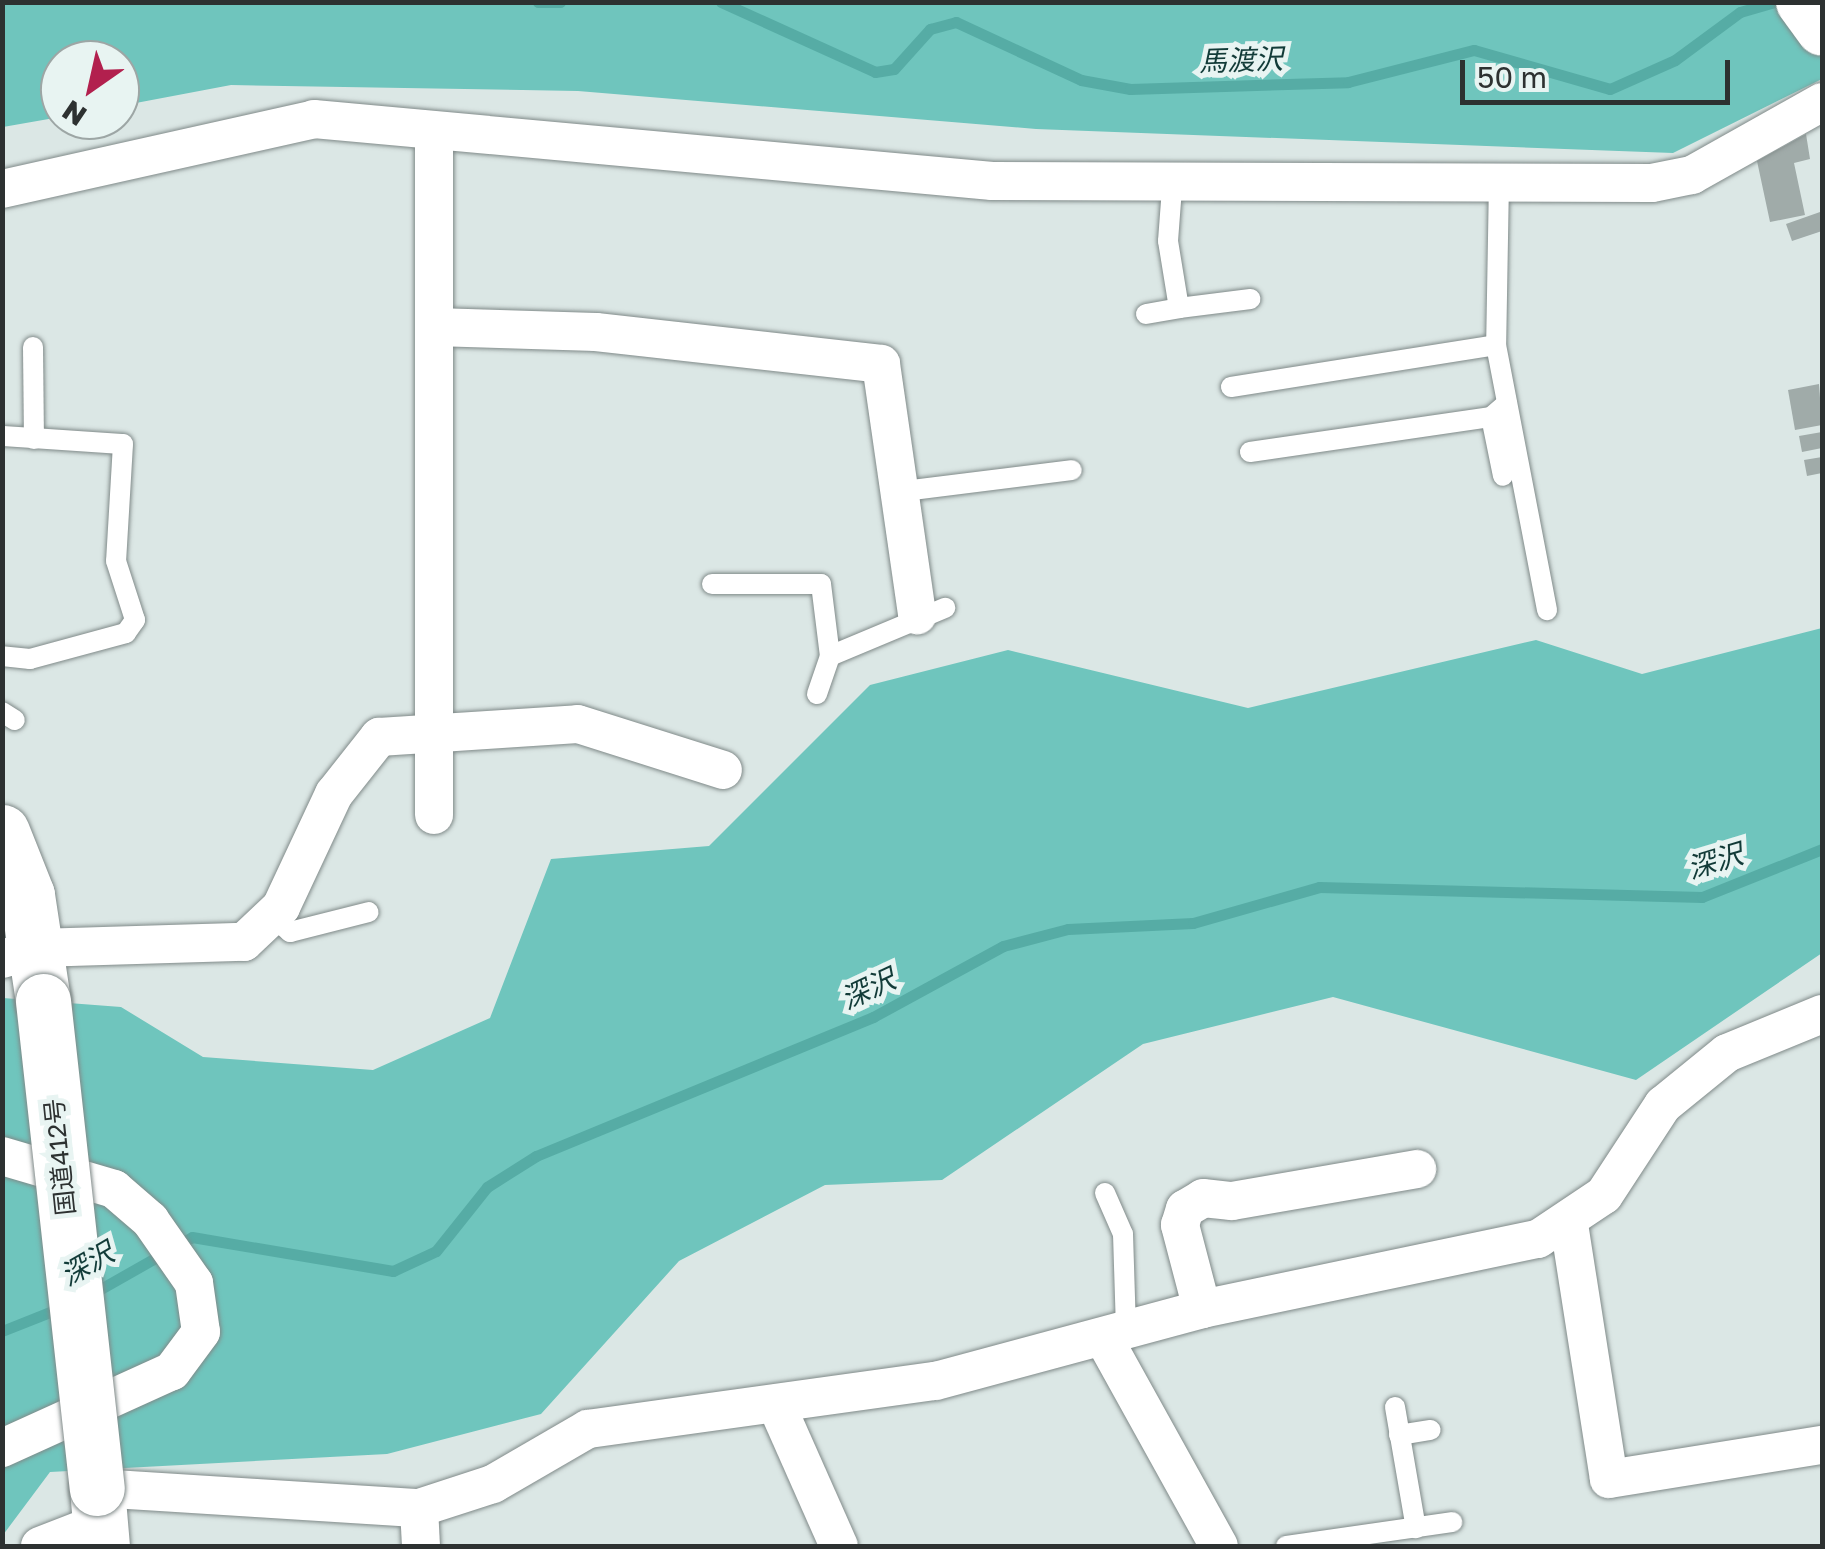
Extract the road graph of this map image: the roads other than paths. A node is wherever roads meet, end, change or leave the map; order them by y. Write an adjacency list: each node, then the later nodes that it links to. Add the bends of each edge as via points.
1 (1802, 2): 2 (street)
2 (1822, 30)
3 (1822, 102): 5 (street, via 1692,176)
4 (434, 131): 6 (street); 7 (street, via 283,121); 11 (street)
5 (1499, 181): 6 (street); 12 (lane)
6 (1172, 188): 9 (lane, via 1168,241)
7 (2, 189)
8 (1250, 299): 9 (lane)
9 (1178, 308): 10 (lane)
10 (1146, 314)
11 (435, 327): 21 (street, via 596,332 880,364); 28 (street)
12 (1496, 345): 14 (lane); 15 (lane)
13 (33, 348): 17 (lane)
14 (1232, 388)
15 (1499, 410): 18 (lane); 20 (lane); 23 (lane)
16 (2, 436): 17 (lane)
17 (34, 440): 25 (lane, via 124,444 116,561 135,620 126,633 30,658)
18 (1250, 452)
19 (1072, 470): 21 (lane)
20 (1504, 476)
21 (904, 491): 24 (street)
22 (712, 584): 26 (lane, via 821,584)
23 (1546, 610)
24 (931, 612): 26 (lane)
25 (2, 656)
26 (830, 656): 27 (lane)
27 (817, 694)
28 (437, 735): 29 (street, via 578,724); 30 (street); 33 (street, via 379,737 358,755)
29 (722, 770)
30 (434, 815)
31 (2, 832): 34 (highway, 国道412号)
32 (369, 912): 33 (lane, via 290,932)
33 (273, 917): 34 (street, via 244,942 220,946)
34 (20, 953): 49 (highway, 国道412号, bridge, via 43,1001)
35 (1822, 1014): 39 (street, via 1727,1053 1662,1106 1604,1195)
36 (2, 1156): 47 (street, via 114,1189 150,1220 201,1304 202,1332 188,1356)
37 (1394, 1163): 40 (street, via 1256,1182 1185,1209 1180,1225)
38 (1105, 1193): 41 (lane, via 1123,1234)
39 (1569, 1224): 40 (street, via 1421,1267); 46 (street, via 1609,1479)
40 (1202, 1310): 41 (street)
41 (1115, 1334): 42 (street, via 936,1381); 55 (street)
42 (776, 1404): 48 (street, via 588,1430 493,1484); 54 (street)
43 (1395, 1407): 45 (lane)
44 (1431, 1430): 45 (lane)
45 (1400, 1435): 51 (lane)
46 (1822, 1445)
47 (2, 1448)
48 (419, 1508): 49 (street); 53 (street)
49 (99, 1519): 52 (street)
50 (1452, 1522): 51 (lane)
51 (1416, 1528): 56 (lane)
52 (40, 1546)
53 (421, 1546)
54 (839, 1546)
55 (1218, 1546)
56 (1286, 1546)

